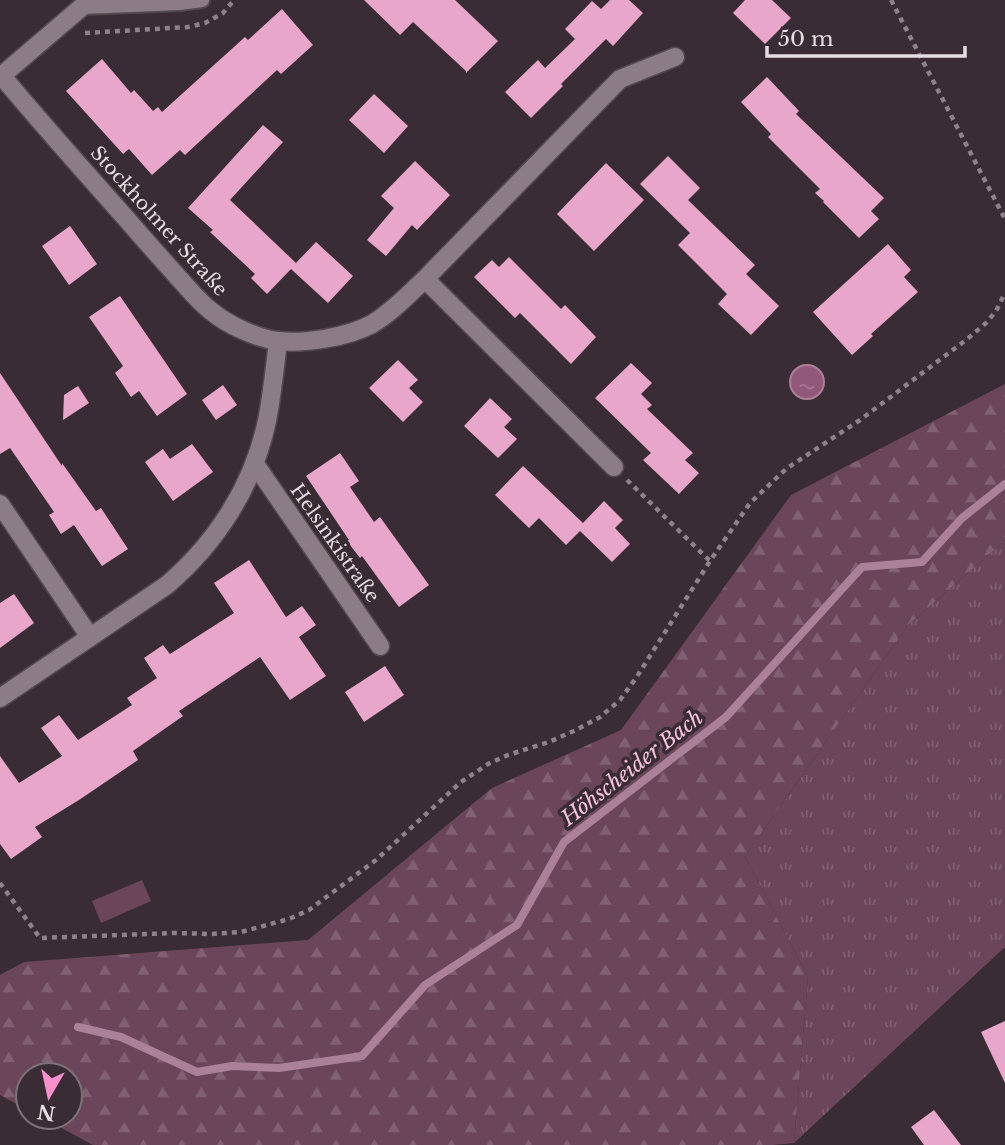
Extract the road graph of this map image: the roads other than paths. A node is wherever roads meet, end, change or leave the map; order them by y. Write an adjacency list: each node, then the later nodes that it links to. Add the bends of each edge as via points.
1 (202, 0): 2 (lane)
2 (86, 4): 4 (street)
3 (675, 57): 5 (street, Stockholmer Straße, via 620,79)
4 (1, 76): 6 (street, Stockholmer Straße, via 203,304 224,320)
5 (425, 279): 6 (street, Stockholmer Straße, via 402,302 362,328 317,339); 8 (street)
6 (278, 341): 7 (street, via 267,419)
7 (255, 464): 10 (street, via 223,524 186,568); 11 (street, Helsinkistraße)
8 (614, 467)
9 (0, 504): 10 (street)
10 (90, 637): 12 (street)
11 (380, 646)
12 (0, 698)

